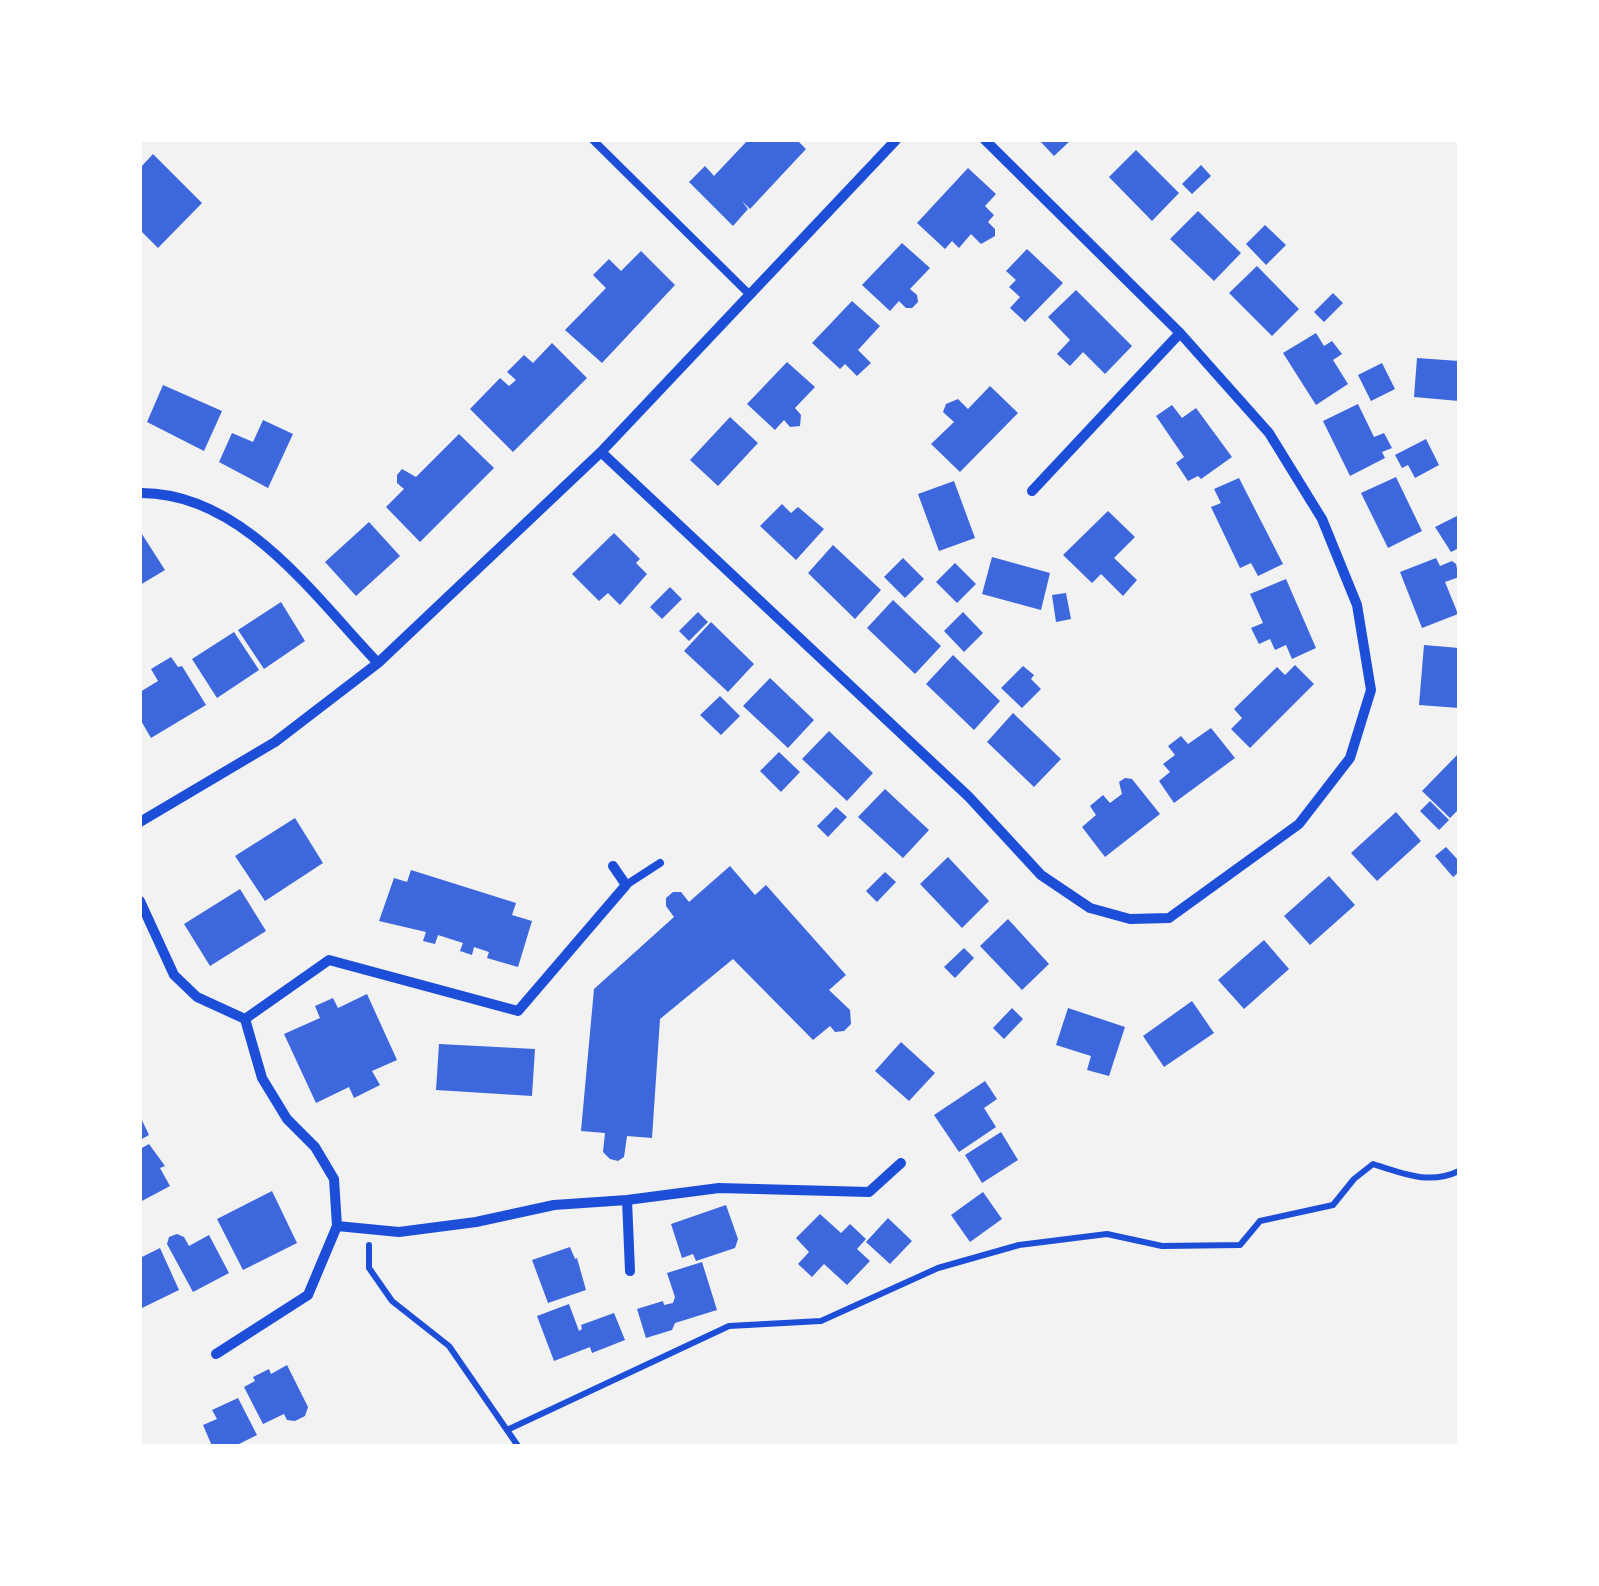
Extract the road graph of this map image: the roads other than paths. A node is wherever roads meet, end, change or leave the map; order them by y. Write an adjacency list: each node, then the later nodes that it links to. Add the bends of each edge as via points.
1 (593, 140): 4 (lane)
2 (896, 140): 4 (street)
3 (985, 140): 5 (street)
4 (750, 295): 6 (street)
5 (1180, 334): 6 (street, via 1269,433 1322,519 1358,604 1370,690 1350,758 1300,824 1170,918 1130,919 1090,908 1041,875 969,797); 7 (street)
6 (601, 452): 9 (street)
7 (1032, 491)
8 (140, 493): 9 (street, via 166,492 207,506 244,530)
9 (378, 663): 10 (street, via 274,742)
10 (140, 822)
11 (660, 863): 13 (lane)
12 (612, 866): 13 (street)
13 (626, 885): 15 (street, via 518,1011 329,960)
14 (140, 902): 15 (street, via 174,974 197,997)
15 (245, 1019): 18 (street, via 262,1078 334,1179)
16 (900, 1163): 17 (street, via 869,1192 720,1188)
17 (627, 1200): 18 (street, via 399,1232); 19 (street)
18 (337, 1226): 20 (street, via 308,1294)
19 (630, 1271)
20 (216, 1354)

